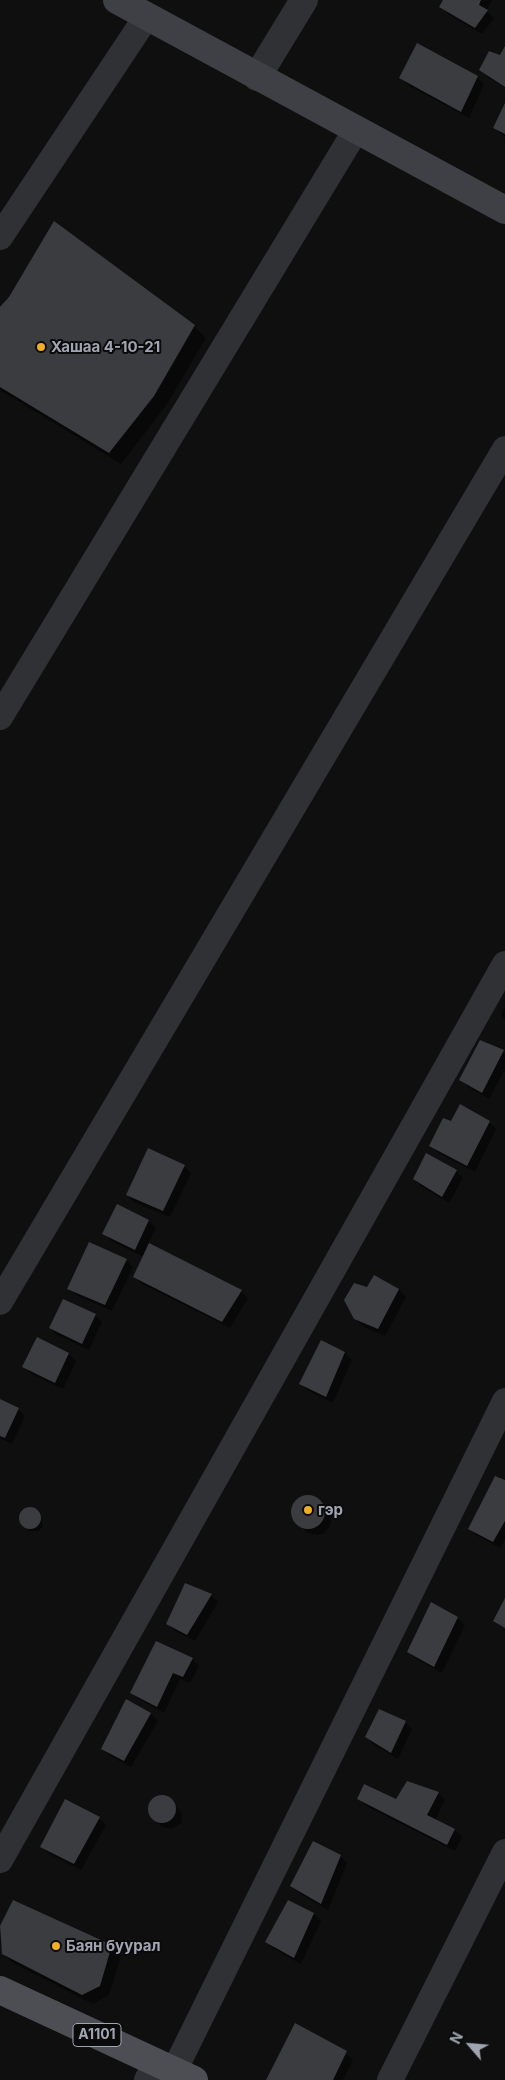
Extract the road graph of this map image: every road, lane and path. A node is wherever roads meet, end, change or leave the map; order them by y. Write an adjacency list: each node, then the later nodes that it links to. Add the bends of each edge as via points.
1 (117, 0): 3 (main road)
2 (304, 0): 4 (street)
3 (147, 16): 4 (main road); 7 (street)
4 (257, 77): 5 (main road)
5 (356, 130): 6 (main road); 9 (street)
6 (505, 210)
7 (0, 237)
8 (505, 449): 11 (street)
9 (0, 717)
10 (505, 964): 14 (street)
11 (0, 1302)
12 (505, 1401): 16 (street)
13 (505, 1852): 17 (street)
14 (0, 1860)
15 (0, 1990): 16 (main road, A1101)
16 (168, 2073)
17 (390, 2080)

